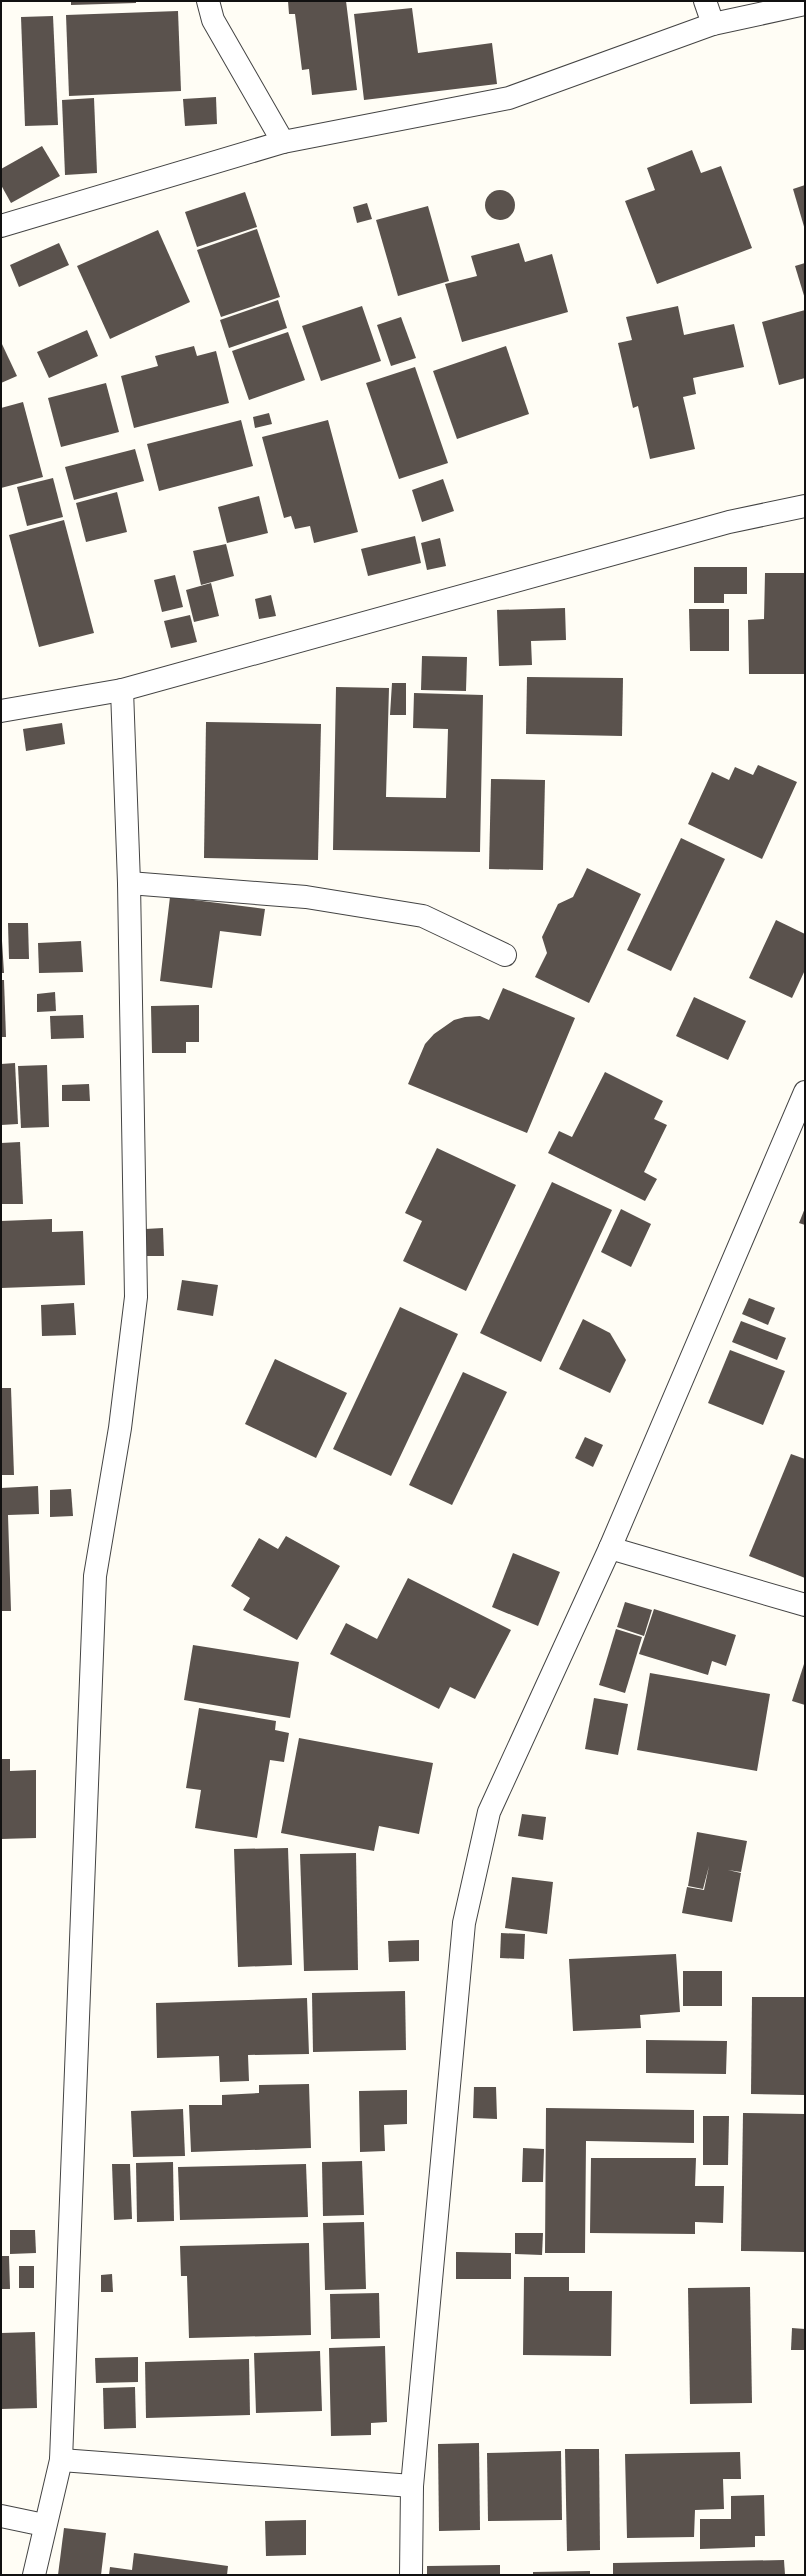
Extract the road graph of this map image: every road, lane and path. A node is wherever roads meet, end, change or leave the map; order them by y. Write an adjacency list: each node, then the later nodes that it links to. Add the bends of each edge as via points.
1 (208, 1): 5 (street, via 213,20)
2 (705, 1): 4 (street)
3 (805, 4): 4 (street)
4 (713, 24): 5 (street, via 509,98)
5 (283, 142): 6 (street)
6 (1, 226)
7 (805, 506): 8 (street, via 730,522)
8 (122, 690): 9 (street); 10 (street)
9 (1, 711)
10 (129, 883): 11 (street, via 306,897 423,916); 15 (street, via 136,1297 120,1428 95,1576)
11 (505, 955)
12 (805, 1092): 13 (street)
13 (610, 1548): 14 (street); 16 (street, via 489,1812 464,1923)
14 (805, 1606)
15 (61, 2460): 16 (street); 18 (street)
16 (412, 2486): 20 (street)
17 (1, 2516): 18 (street)
18 (44, 2525): 19 (street)
19 (34, 2575)
20 (411, 2575)

